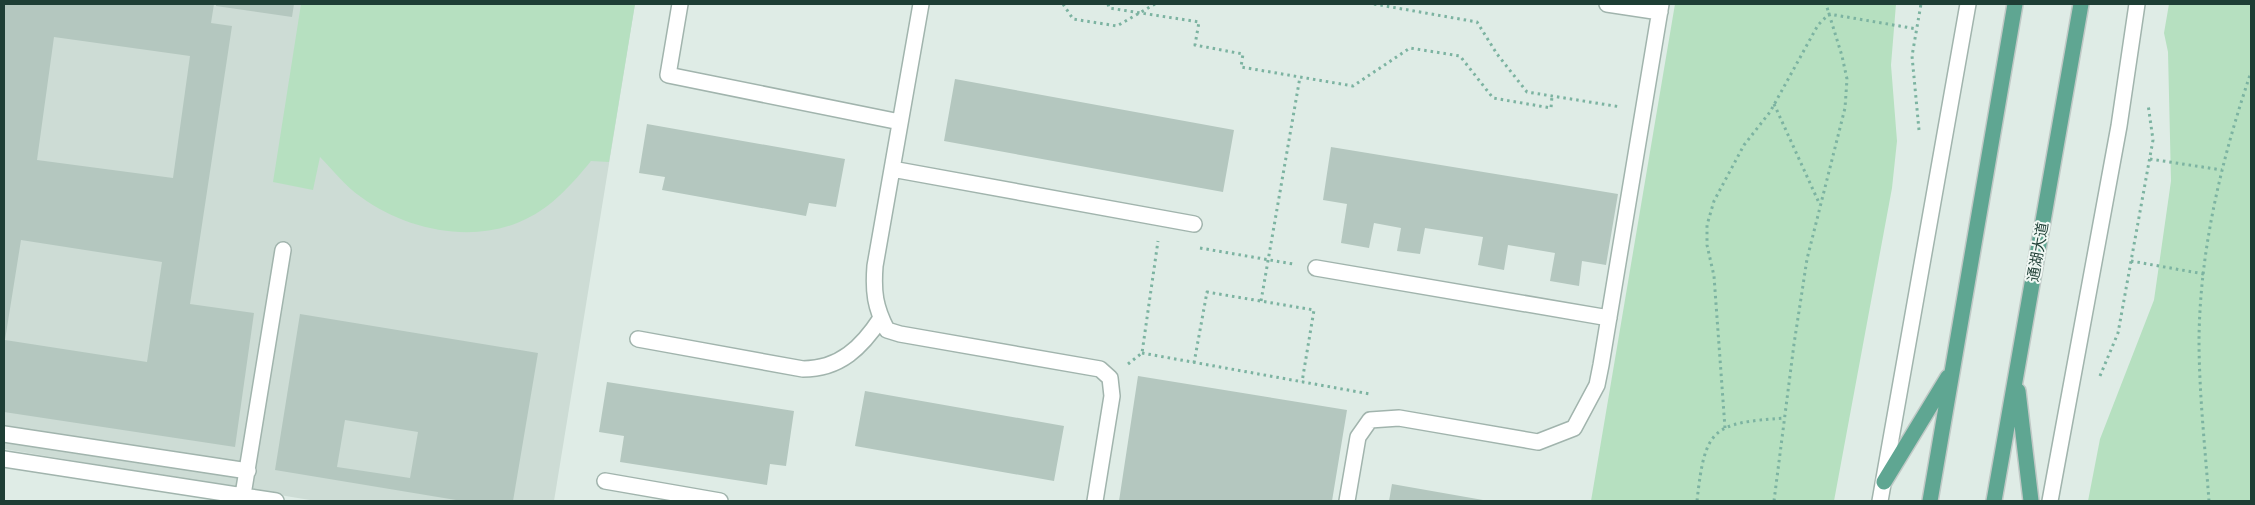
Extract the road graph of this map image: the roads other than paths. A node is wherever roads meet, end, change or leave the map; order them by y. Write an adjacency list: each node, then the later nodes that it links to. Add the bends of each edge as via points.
1 (680, 4): 9 (street, via 668,75)
2 (921, 4): 9 (street)
3 (1608, 4): 8 (street)
4 (1968, 4): 23 (street)
5 (2015, 4): 17 (main road)
6 (2081, 4): 18 (main road, 通湖大道)
7 (2137, 4): 33 (street, via 2119,126)
8 (1661, 8): 15 (street)
9 (900, 122): 10 (street)
10 (892, 170): 11 (street); 14 (street, via 873,292)
11 (1194, 224)
12 (283, 250): 21 (street)
13 (1316, 268): 15 (street)
14 (881, 318): 16 (street, via 864,343 821,369 803,369); 27 (street, via 887,330 900,334 1100,369 1110,378 1112,396)
15 (1609, 318): 28 (street, via 1597,384 1574,428 1538,442 1399,418 1370,420 1358,437)
16 (638, 339)
17 (1953, 369): 23 (main road); 30 (main road)
18 (2016, 374): 31 (main road, 通湖大道); 32 (main road)
19 (4, 434): 21 (street)
20 (4, 458): 24 (street)
21 (248, 471): 24 (street)
22 (605, 481): 26 (street)
23 (1884, 482): 29 (street)
24 (243, 498): 25 (street)
25 (276, 501)
26 (720, 501)
27 (1095, 501)
28 (1347, 501)
29 (1880, 501)
30 (1930, 501)
31 (1994, 501)
32 (2031, 501)
33 (2050, 501)

